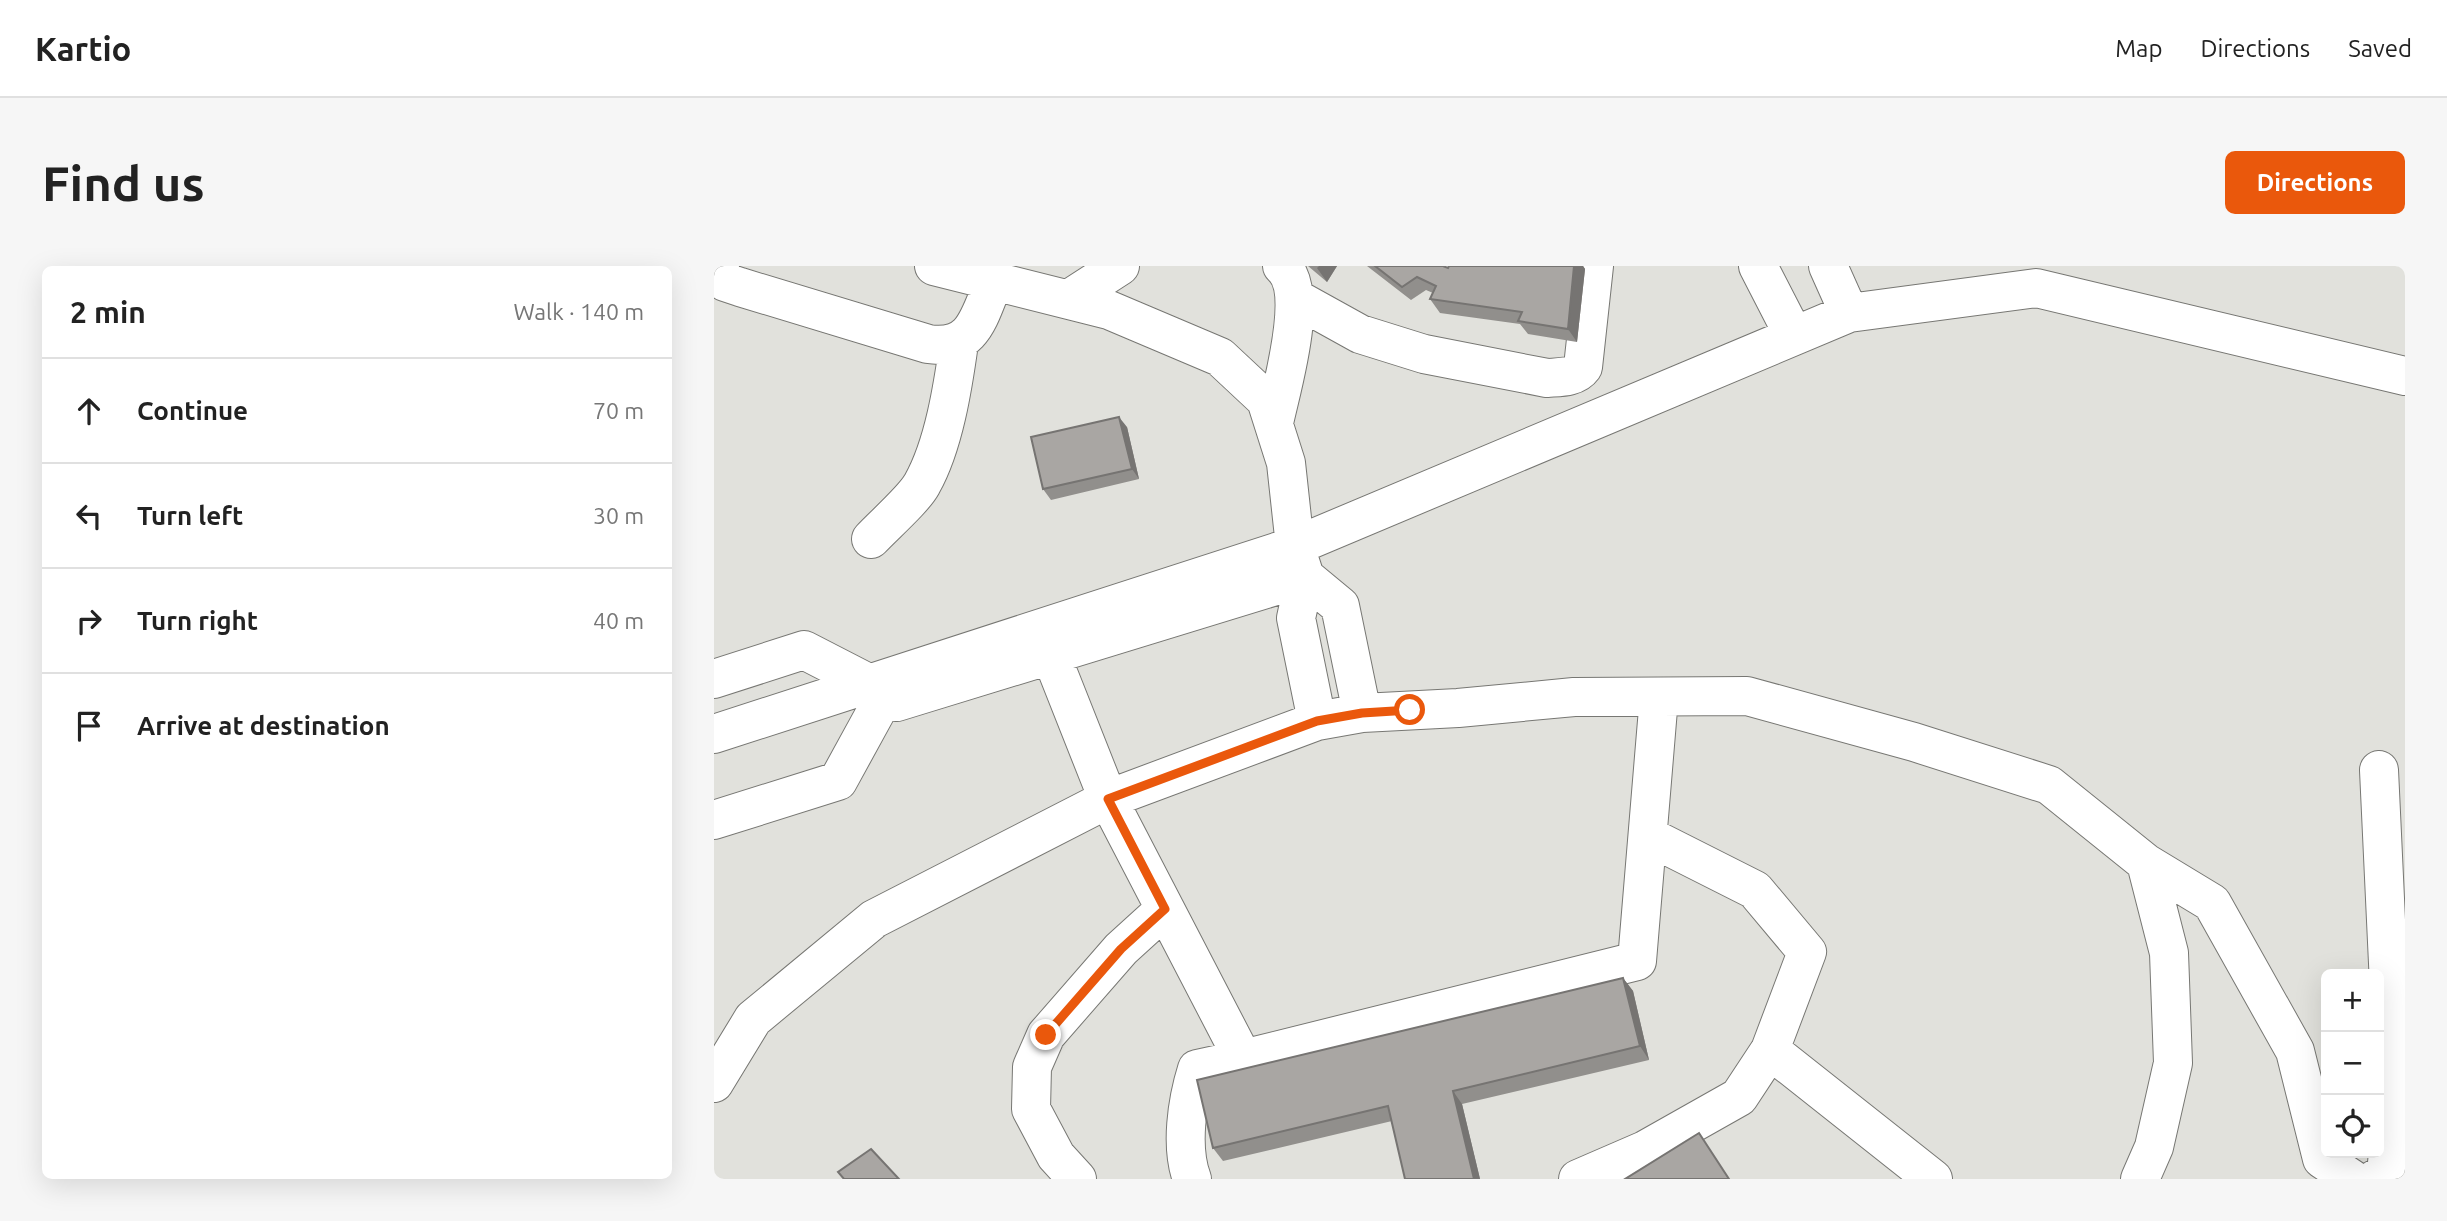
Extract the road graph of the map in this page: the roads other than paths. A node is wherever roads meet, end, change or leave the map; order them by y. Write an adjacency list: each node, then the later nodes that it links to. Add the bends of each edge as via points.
1 (934, 266): 7 (lane)
2 (1120, 266): 9 (lane)
3 (1594, 266): 8 (lane, via 1583,368 1566,377 1547,378 1424,354 1360,334)
4 (1758, 266): 11 (lane)
5 (1828, 266): 10 (lane)
6 (719, 279): 12 (lane, via 928,344)
7 (994, 281): 9 (lane); 12 (lane, via 973,329)
8 (1289, 282): 14 (lane, via 1293,338)
9 (1069, 299): 14 (lane, via 1109,310 1220,357 1266,400)
10 (1849, 313): 11 (lane); 13 (lane, via 2036,288)
11 (1794, 336): 16 (lane)
12 (959, 343): 15 (lane, via 939,442 922,485)
13 (2405, 376)
14 (1273, 423): 16 (lane, via 1286,463)
15 (871, 539)
16 (1300, 561): 17 (lane); 21 (lane, via 1340,606); 22 (lane, via 1296,618)
17 (1034, 650): 19 (lane); 26 (lane)
18 (714, 679): 19 (lane, via 804,650)
19 (874, 696): 23 (lane); 24 (lane); 27 (lane, via 838,781)
20 (1659, 697): 21 (lane, via 1574,697); 28 (lane); 29 (lane, via 1747,696 2049,785)
21 (1362, 713): 22 (lane)
22 (1317, 721): 26 (lane)
23 (714, 734)
24 (714, 758)
25 (2379, 770): 40 (lane, via 2394,1092 2386,1173)
26 (1108, 799): 30 (lane); 33 (lane, via 874,919 753,1019)
27 (714, 820)
28 (1648, 836): 31 (lane, via 1755,890 1807,952); 32 (lane, via 1637,961)
29 (2146, 863): 38 (lane, via 2169,953 2173,1063 2154,1147); 39 (lane, via 2212,903 2295,1051 2322,1159)
30 (1165, 909): 32 (lane); 34 (lane, via 1121,949 1046,1035 1032,1067 1031,1109 1056,1156)
31 (1770, 1050): 36 (lane, via 1739,1097 1646,1150); 37 (lane)
32 (1243, 1059): 35 (lane, via 1196,1069 1187,1100 1187,1166)
33 (714, 1083)
34 (1077, 1179)
35 (1192, 1179)
36 (1578, 1179)
37 (1933, 1179)
38 (2140, 1179)
39 (2352, 1179)
40 (2375, 1179)

